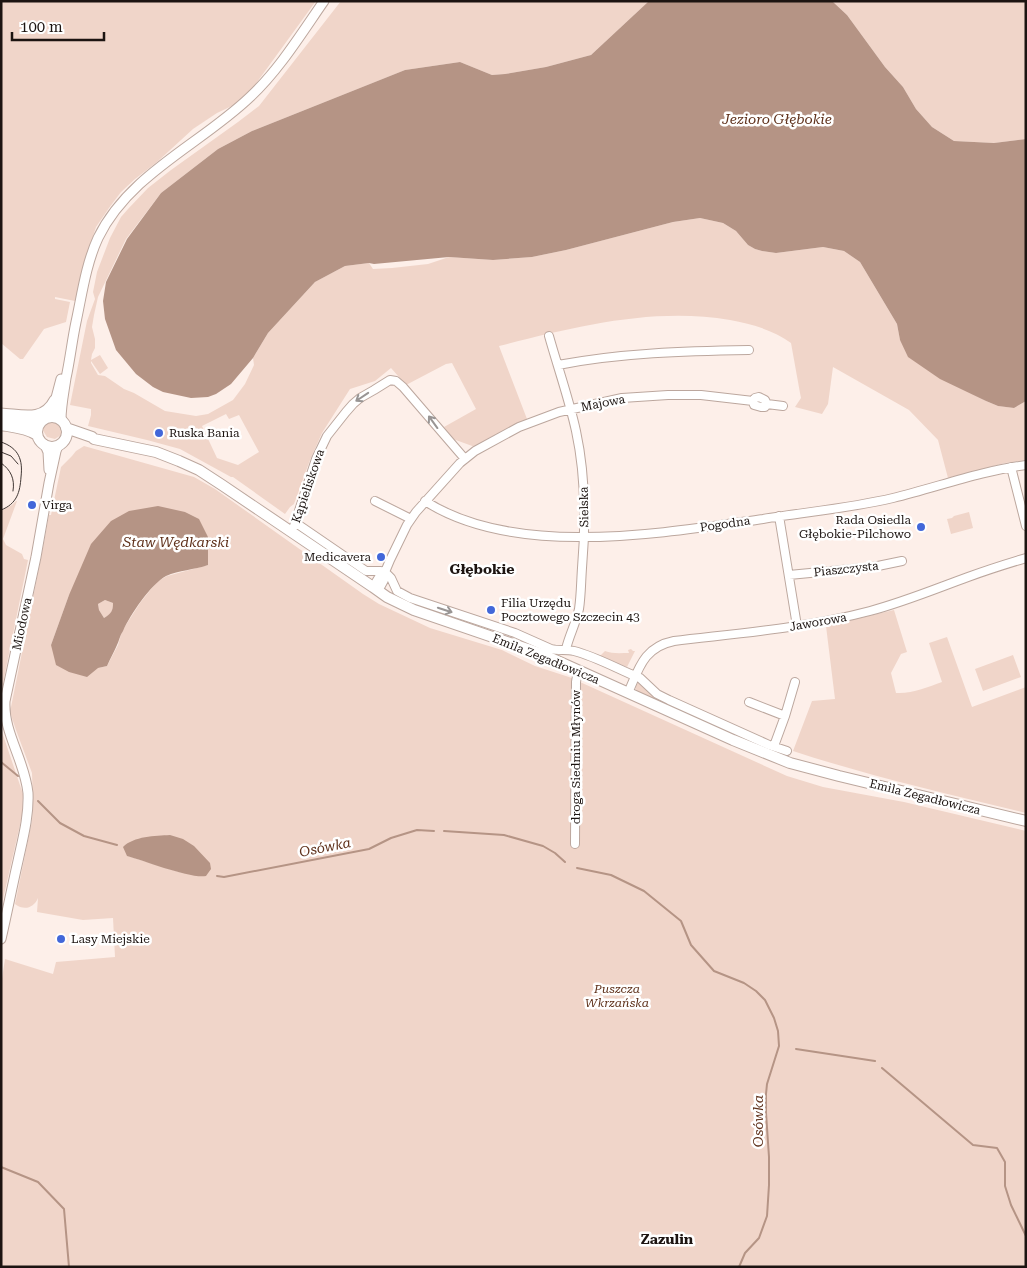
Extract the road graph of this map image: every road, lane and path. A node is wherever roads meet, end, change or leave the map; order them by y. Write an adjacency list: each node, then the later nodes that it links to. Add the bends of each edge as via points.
1 (324, 1): 3 (street, via 255,92 143,181 114,211 91,256)
2 (549, 336): 5 (street, Sielska)
3 (72, 340): 6 (street); 11 (street)
4 (749, 350): 5 (street, via 634,355)
5 (558, 365): 8 (street, Sielska)
6 (57, 393): 9 (street, via 50,407 39,414); 11 (street)
7 (783, 406): 8 (street, Majowa, via 767,404 761,408 752,401 668,395 622,398)
8 (571, 409): 17 (street, Majowa, via 519,427); 27 (street, Sielska, via 583,475)
9 (1, 414): 10 (main road)
10 (41, 422): 11 (main road); 13 (main road)
11 (60, 422): 14 (main road, Emila Zegadłowicza); 15 (main road, via 66,434)
12 (1, 425): 13 (main road)
13 (37, 435): 16 (main road)
14 (94, 439): 15 (main road, Emila Zegadłowicza, via 72,439); 26 (main road, Emila Zegadłowicza, via 148,450 186,464)
15 (61, 444): 16 (main road); 20 (street, Miodowa, via 56,451)
16 (45, 445): 20 (street, Miodowa)
17 (465, 459): 21 (street, Majowa); 26 (street, Kąpieliskowa, one-way to 26, via 403,387 390,380 360,398 327,436)
18 (1026, 466): 19 (street, Pogodna)
19 (1011, 467): 23 (street, Pogodna, via 893,498); 25 (street)
20 (49, 483): 45 (street, Miodowa, via 5,701 7,723 25,774 28,806)
21 (425, 501): 24 (street, Majowa); 27 (street, Pogodna, via 490,527)
22 (375, 502): 24 (street)
23 (779, 516): 27 (street, Pogodna, via 659,533); 31 (street)
24 (411, 519): 30 (street, Majowa)
25 (1026, 526)
26 (293, 527): 30 (street, via 366,571); 32 (main road, Emila Zegadłowicza)
27 (585, 537): 34 (street, Sielska, via 579,606)
28 (1026, 558): 33 (street, Jaworowa, via 882,608)
29 (902, 561): 31 (street, Piaszczysta)
30 (385, 572): 32 (street, Majowa, via 384,580); 34 (street, one-way to 34, via 397,591 410,598 515,633 556,651)
31 (788, 575): 33 (street)
32 (375, 589): 35 (main road, Emila Zegadłowicza, via 414,610)
33 (797, 626): 36 (street, Jaworowa, via 664,643 646,656)
34 (566, 649): 36 (street)
35 (578, 670): 38 (main road, Emila Zegadłowicza); 44 (street, droga Siedmiu Młynów)
36 (635, 676): 38 (street, Jaworowa); 41 (street, via 662,697)
37 (795, 682): 40 (street)
38 (628, 693): 43 (main road, Emila Zegadłowicza, via 790,763)
39 (749, 702): 40 (street)
40 (785, 716): 41 (street)
41 (774, 746): 42 (street)
42 (787, 751)
43 (1026, 821)
44 (575, 844)
45 (1, 939)

